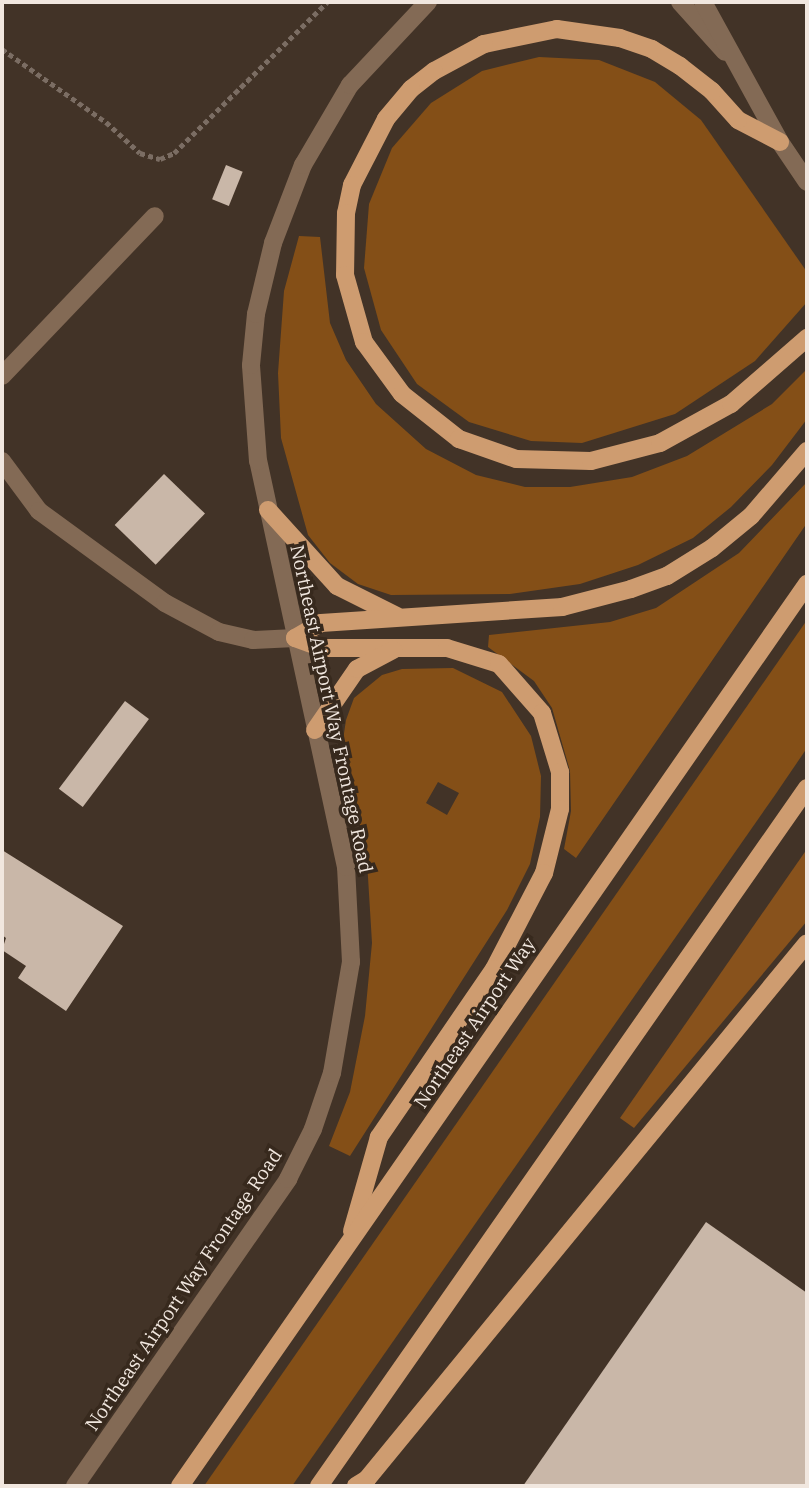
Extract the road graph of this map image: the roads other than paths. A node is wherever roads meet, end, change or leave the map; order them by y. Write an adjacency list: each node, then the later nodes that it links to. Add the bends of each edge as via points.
1 (428, 2): 12 (street, Northeast Airport Way Frontage Road, via 375,54 322,129 273,243 256,314 251,365 252,416)
2 (680, 2): 4 (street)
3 (703, 2): 4 (street)
4 (735, 62): 5 (street)
5 (780, 142): 6 (street); 8 (main road, via 738,120 702,83 642,46 601,34 557,29 484,44 411,89 380,129 352,185 346,213 345,275 364,342 402,394 459,439 516,459 592,461 660,443 731,404)
6 (807, 181)
7 (155, 216): 9 (street)
8 (807, 338)
9 (2, 376)
10 (807, 451): 14 (main road, via 751,516 667,576 562,607)
11 (2, 461): 15 (street, via 50,521 175,608 219,632 253,640)
12 (268, 510): 14 (main road, via 337,586); 15 (street, Northeast Airport Way Frontage Road)
13 (807, 584): 20 (main road, Northeast Airport Way)
14 (397, 616): 15 (main road, via 382,622 321,624)
15 (295, 638): 16 (main road, via 323,648); 17 (street, Northeast Airport Way Frontage Road)
16 (399, 648): 17 (main road, via 357,669); 20 (main road, via 474,652 499,664 522,685 542,713 554,743 560,809 544,873 500,958 379,1137)
17 (315, 730): 21 (street, Northeast Airport Way Frontage Road, via 346,867 350,916 347,1000 323,1104 288,1179)
18 (807, 788): 23 (main road)
19 (807, 943): 24 (main road, via 368,1479)
20 (347, 1248): 22 (main road, Northeast Airport Way)
21 (75, 1486)
22 (180, 1486)
23 (319, 1486)
24 (356, 1486)

